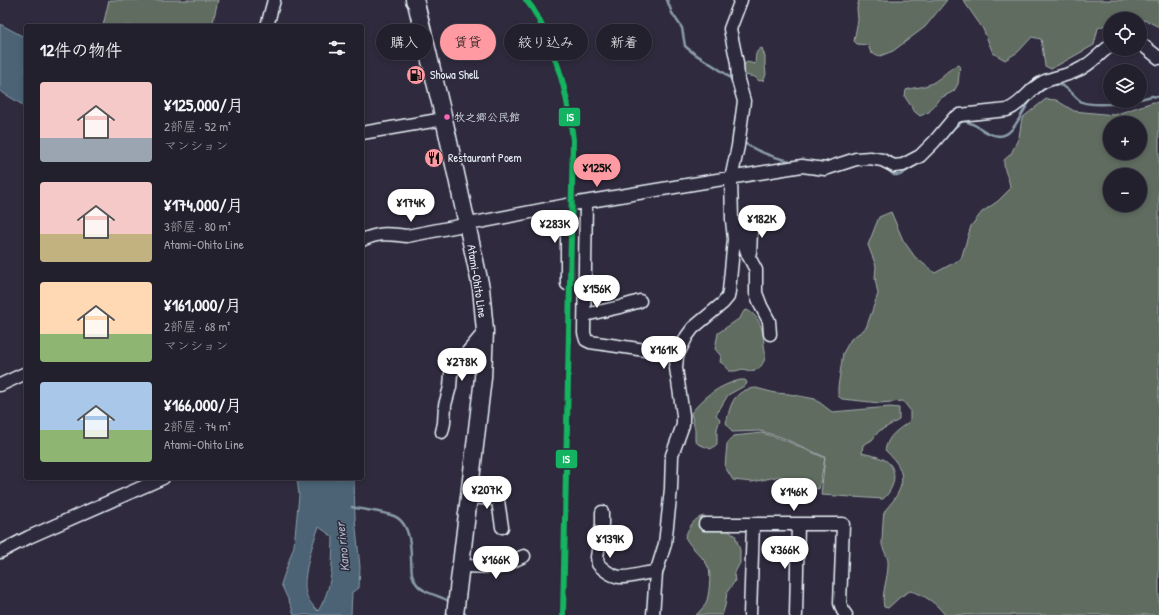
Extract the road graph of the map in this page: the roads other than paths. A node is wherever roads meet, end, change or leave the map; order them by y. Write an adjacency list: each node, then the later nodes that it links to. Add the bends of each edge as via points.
1 (274, 0): 4 (street)
2 (414, 0): 8 (main road, Atami-Ohito Line)
3 (741, 0): 10 (street, via 730,29 744,101)
4 (268, 24)
5 (1147, 49): 7 (street)
6 (1103, 52): 10 (street, via 1079,70 1043,82 1014,107 954,118 920,156 903,165 894,166 877,159 856,159 830,169 802,166)
7 (1159, 58)
8 (444, 119): 9 (street); 15 (main road, Atami-Ohito Line)
9 (364, 133)
10 (731, 179): 11 (street); 13 (street)
11 (586, 202): 12 (street); 20 (street)
12 (567, 205): 15 (street); 18 (street)
13 (732, 220): 17 (street, via 738,228); 23 (street, via 734,239 728,297 693,328)
14 (778, 220): 17 (street, via 759,215 753,220 750,228)
15 (467, 225): 16 (street, via 407,236 377,234); 21 (main road, Atami-Ohito Line, via 481,288)
16 (364, 239)
17 (749, 258): 22 (street, via 756,270 756,293 768,321)
18 (567, 284)
19 (640, 301): 20 (street)
20 (585, 315): 23 (street, via 584,337 590,342)
21 (485, 331): 26 (street, via 451,374); 28 (main road, Atami-Ohito Line, via 483,378)
22 (770, 334)
23 (677, 356): 37 (street, via 676,368 683,425 672,455 665,544)
24 (24, 374): 25 (street)
25 (0, 385)
26 (442, 432)
27 (158, 480): 34 (street)
28 (469, 497): 33 (street, via 496,499); 36 (main road, Atami-Ohito Line)
29 (602, 512): 37 (street, via 598,564 614,576 631,577)
30 (705, 524): 31 (street)
31 (753, 524): 32 (street); 40 (street)
32 (798, 524): 41 (street); 42 (street, via 843,524 840,603)
33 (502, 527)
34 (0, 552)
35 (524, 556): 36 (street, via 498,567)
36 (461, 566): 38 (main road, Atami-Ohito Line)
37 (656, 572): 39 (street)
38 (455, 615)
39 (653, 615)
40 (746, 615)
41 (796, 615)
42 (846, 615)

